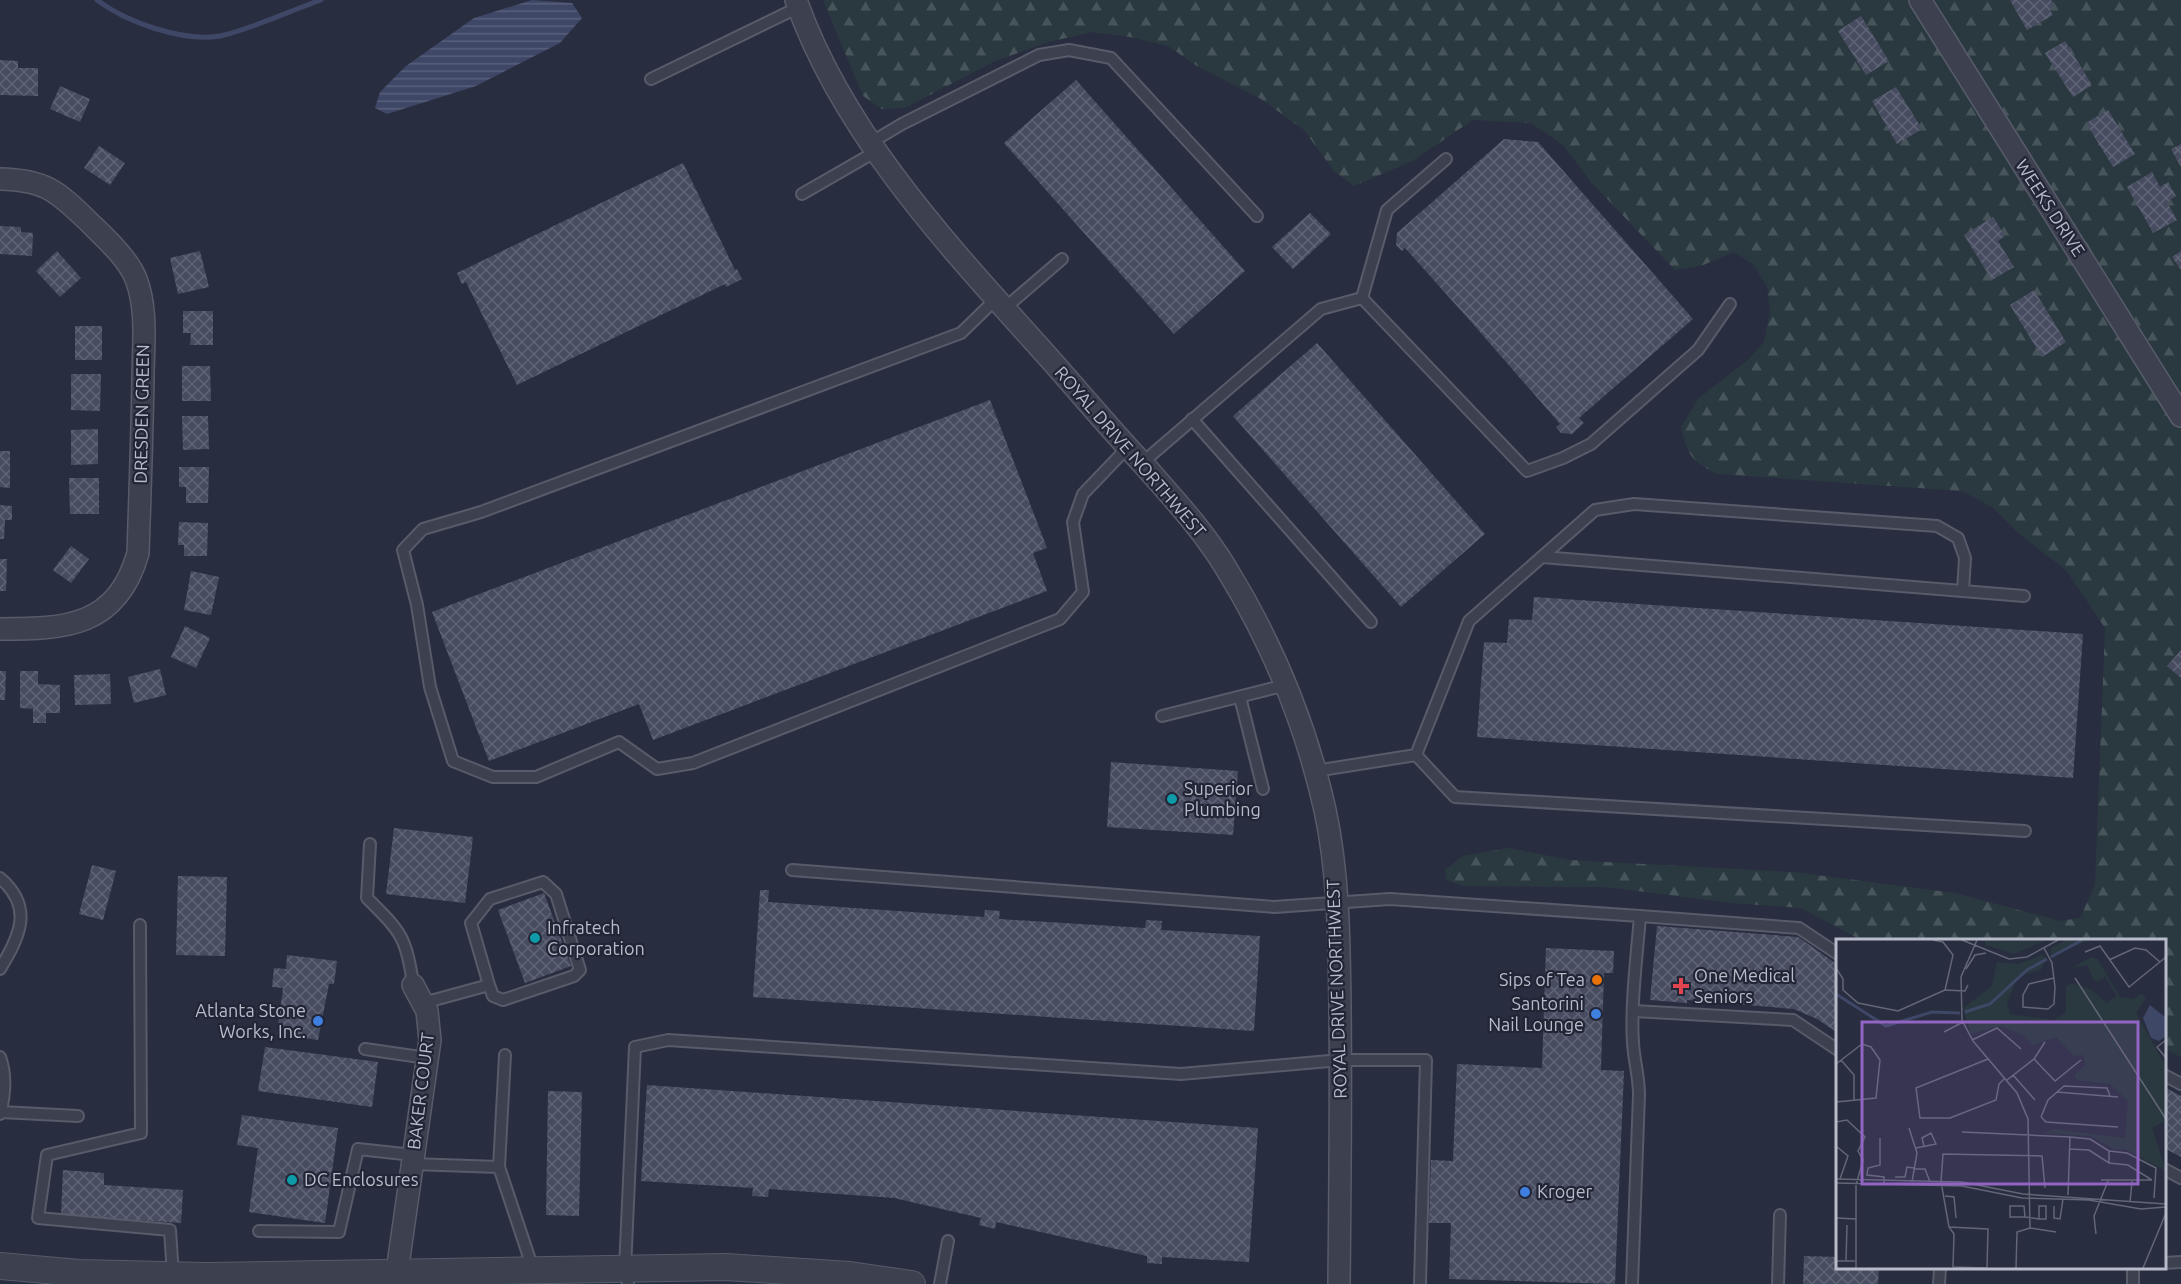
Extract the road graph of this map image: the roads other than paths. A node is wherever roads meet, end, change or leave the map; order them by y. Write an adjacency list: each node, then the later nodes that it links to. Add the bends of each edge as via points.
1 (1920, 0): 13 (street, WEEKS DRIVE)
2 (797, 4): 3 (lane); 4 (street, ROYAL DRIVE NORTHWEST, via 832,81)
3 (651, 80)
4 (873, 148): 7 (lane); 8 (lane, via 902,124 1039,55 1070,50 1111,58); 11 (street, ROYAL DRIVE NORTHWEST)
5 (1446, 159): 10 (lane, via 1387,210)
6 (0, 178): 20 (street, DRESDEN GREEN, via 38,182 51,188 119,255 140,290 143,343 138,553 129,576 111,602 81,621 51,629)
7 (802, 194)
8 (1257, 216)
9 (1062, 259): 11 (lane)
10 (1362, 298): 12 (lane, via 1527,471 1591,444 1698,350); 14 (lane, via 1321,309)
11 (1000, 304): 15 (street, ROYAL DRIVE NORTHWEST); 15 (lane, via 961,333 481,512 423,529 403,550 417,605 430,687 453,761 494,777 536,777 619,742 657,769 693,763 1060,619 1083,592 1073,522 1083,494)
12 (1730, 304)
13 (2181, 416)
14 (1192, 419): 15 (lane); 19 (lane)
15 (1135, 455): 21 (street, ROYAL DRIVE NORTHWEST, via 1182,507 1224,564)
16 (1542, 557): 17 (lane); 17 (lane, via 1595,510 1634,504 1937,526 1958,538 1965,558); 24 (lane, via 1470,621)
17 (1963, 591): 18 (lane)
18 (2024, 596)
19 (1371, 622)
20 (0, 628)
21 (1286, 686): 22 (lane); 25 (street, ROYAL DRIVE NORTHWEST)
22 (1240, 697): 23 (lane); 26 (lane)
23 (1161, 716)
24 (1416, 755): 25 (lane); 27 (lane, via 1455,797)
25 (1315, 771): 31 (street, ROYAL DRIVE NORTHWEST)
26 (1263, 789)
27 (2025, 831)
28 (370, 843): 37 (lane, via 367,898 394,925 408,949)
29 (792, 870): 31 (lane, via 1274,907)
30 (0, 878): 35 (lane, via 13,889 22,912 16,942)
31 (1338, 903): 32 (lane, via 1390,899); 44 (street, ROYAL DRIVE NORTHWEST)
32 (1640, 916): 34 (lane, via 1799,928); 38 (lane)
33 (140, 925): 62 (lane, via 141,1133 47,1155 38,1218 170,1230)
34 (1836, 953)
35 (0, 969)
36 (489, 985): 36 (lane, via 471,922 490,899 543,882 556,894 580,970 574,976 503,1000 493,996); 37 (lane)
37 (418, 994): 43 (street, BAKER COURT, via 427,1011)
38 (1634, 1011): 40 (lane, via 1793,1020); 68 (lane, via 1639,1095)
39 (365, 1049): 43 (lane)
40 (1836, 1049)
41 (505, 1055): 50 (lane)
42 (0, 1057): 47 (lane, via 5,1092)
43 (428, 1058): 49 (street, BAKER COURT)
44 (1341, 1059): 63 (lane, via 1180,1074 668,1040 635,1047); 66 (street, ROYAL DRIVE NORTHWEST); 67 (lane, via 1426,1060)
45 (2166, 1076): 46 (lane)
46 (2181, 1084)
47 (0, 1113): 48 (lane)
48 (78, 1116)
49 (413, 1160): 50 (lane); 54 (lane, via 358,1149 339,1232); 61 (street, BAKER COURT)
50 (499, 1167): 59 (lane)
51 (2166, 1170): 52 (lane)
52 (2181, 1178)
53 (1780, 1215): 69 (lane)
54 (259, 1231)
55 (948, 1241): 65 (lane)
56 (2181, 1262): 57 (lane)
57 (2166, 1263)
58 (0, 1266): 62 (street)
59 (533, 1269): 61 (street); 63 (street)
60 (1940, 1269): 70 (lane)
61 (397, 1272): 62 (street)
62 (173, 1276)
63 (627, 1276): 64 (street, via 726,1267)
64 (912, 1284)
65 (940, 1284)
66 (1339, 1284)
67 (1420, 1284)
68 (1632, 1284)
69 (1778, 1284)
70 (1939, 1284)

